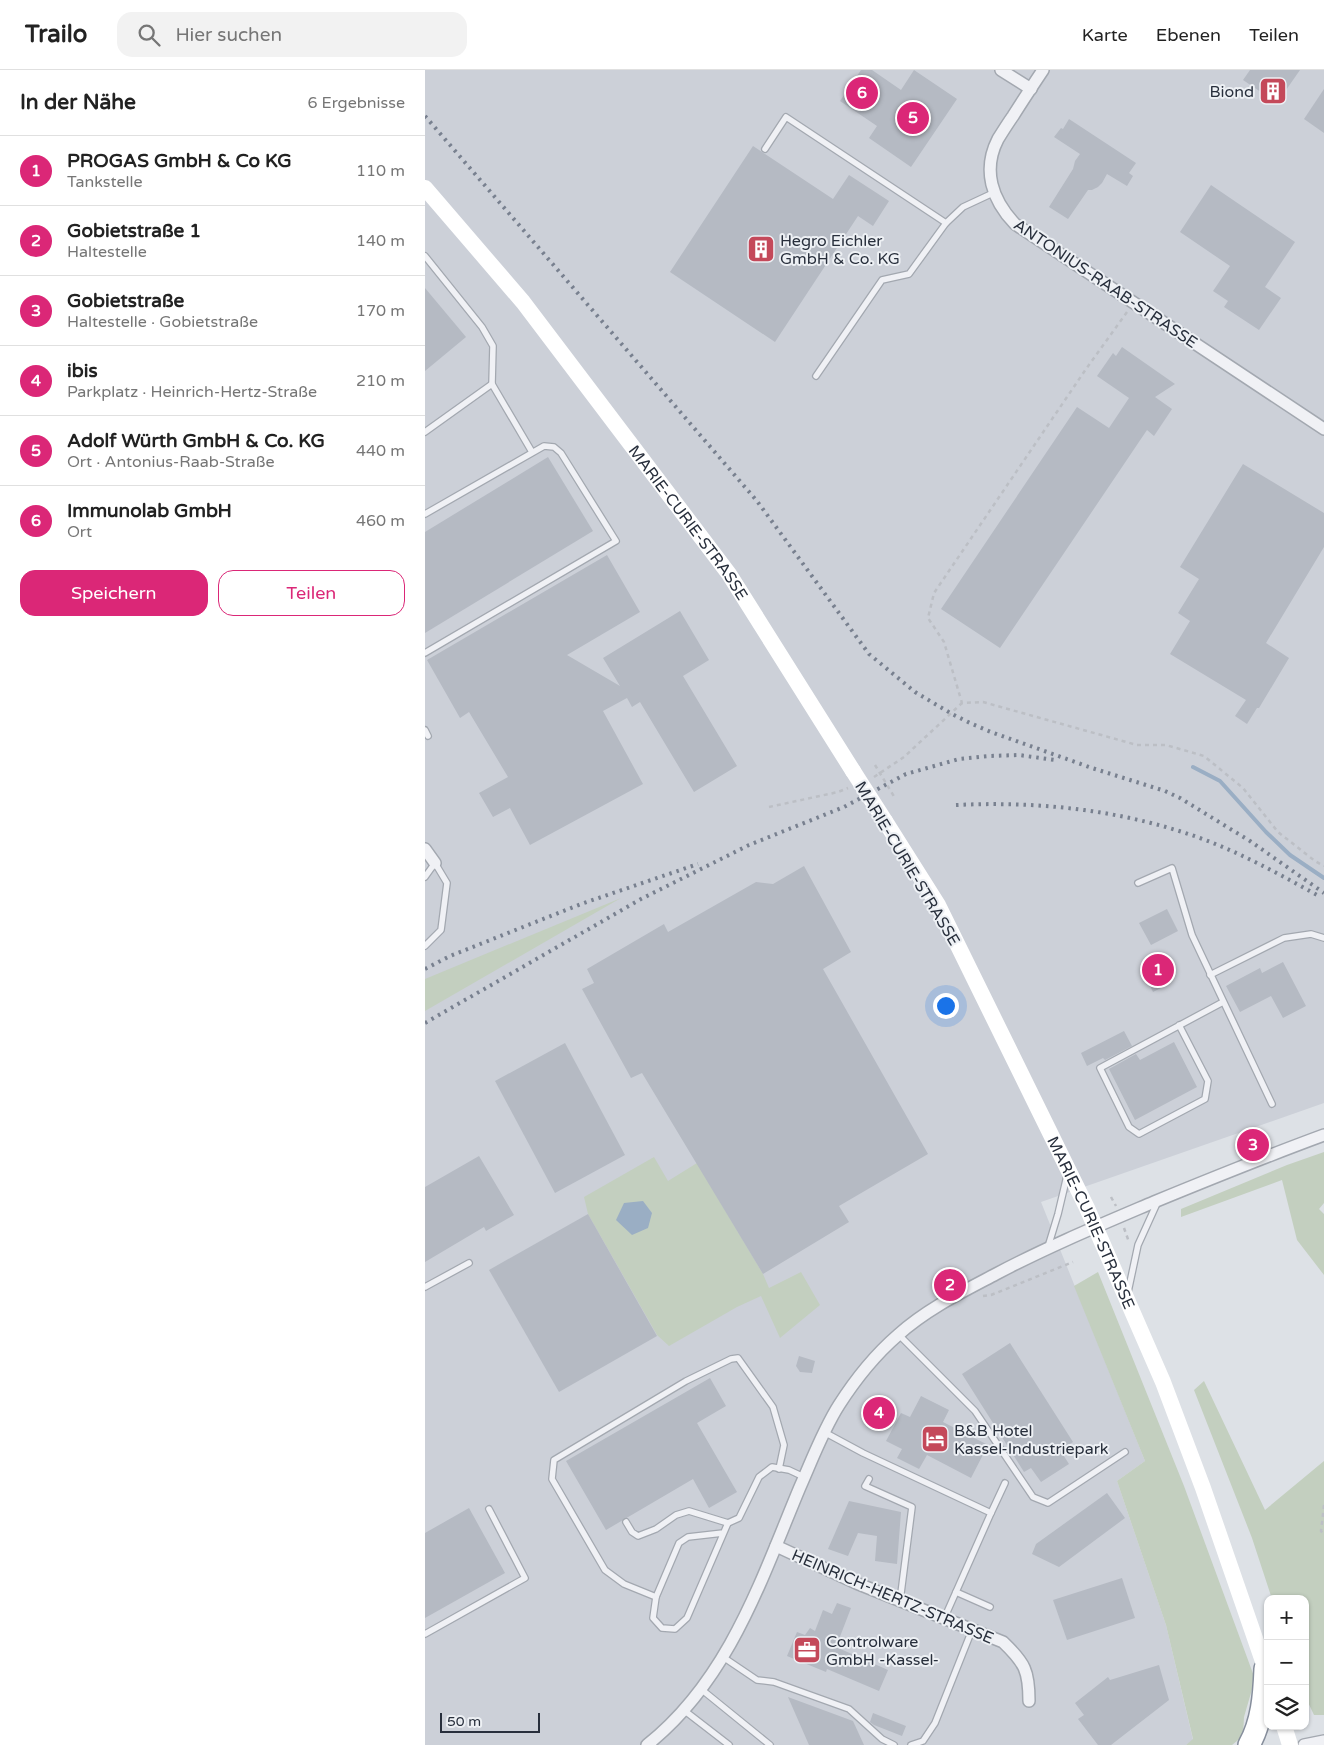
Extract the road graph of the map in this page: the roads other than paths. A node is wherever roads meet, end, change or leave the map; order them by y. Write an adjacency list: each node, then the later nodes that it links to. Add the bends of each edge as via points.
1 (1001, 70): 3 (street)
2 (1043, 70): 3 (street, ANTONIUS-RAAB-STRASSE)
3 (1031, 89): 6 (street, ANTONIUS-RAAB-STRASSE, via 998,139 992,154 990,174)
4 (765, 149): 7 (lane, via 786,117)
5 (425, 188): 27 (main road, MARIE-CURIE-STRASSE, bridge, via 523,302 729,574 854,778 938,905)
6 (993, 192): 7 (lane, via 963,207); 11 (street, ANTONIUS-RAAB-STRASSE, via 1015,224)
7 (946, 223): 9 (lane, via 909,274 882,280)
8 (425, 256): 10 (lane, via 482,326 493,346)
9 (816, 376)
10 (492, 384): 12 (lane); 13 (lane)
11 (1324, 429)
12 (425, 432)
13 (533, 452): 14 (lane); 15 (lane, via 544,446 554,447 561,453 616,541)
14 (425, 514)
15 (425, 653)
16 (425, 850): 17 (street)
17 (435, 863): 18 (lane); 21 (lane, via 447,883 441,930)
18 (425, 877)
19 (1137, 883): 22 (lane, via 1172,868 1193,935)
20 (1324, 938): 22 (lane, via 1311,934 1284,938)
21 (425, 946)
22 (1210, 975): 23 (lane)
23 (1223, 1002): 24 (lane); 25 (lane)
24 (1179, 1025): 24 (lane, via 1100,1068 1129,1127 1139,1134 1205,1099 1208,1081)
25 (1272, 1104)
26 (1324, 1135): 28 (street, HEINRICH-HERTZ-STRASSE)
27 (1068, 1169): 29 (main road, MARIE-CURIE-STRASSE); 30 (lane)
28 (1159, 1200): 29 (street, HEINRICH-HERTZ-STRASSE); 33 (lane, via 1138,1245)
29 (1095, 1227): 30 (street, HEINRICH-HERTZ-STRASSE); 33 (main road, MARIE-CURIE-STRASSE)
30 (1047, 1248): 34 (street, HEINRICH-HERTZ-STRASSE, via 939,1305)
31 (469, 1263): 32 (lane)
32 (425, 1287)
33 (1127, 1298): 55 (main road, MARIE-CURIE-STRASSE, via 1203,1488)
34 (898, 1334): 35 (street, HEINRICH-HERTZ-STRASSE, via 870,1363); 36 (lane, via 975,1411 1033,1497 1049,1503)
35 (824, 1432): 38 (street, HEINRICH-HERTZ-STRASSE); 42 (lane)
36 (1125, 1452)
37 (779, 1469): 38 (lane); 44 (lane, via 771,1468 759,1477 739,1518); 48 (lane, via 784,1445 773,1407 738,1358 686,1381 554,1460 552,1479 605,1570 624,1584)
38 (804, 1477): 46 (street, HEINRICH-HERTZ-STRASSE)
39 (869, 1479): 49 (lane, via 865,1486 912,1507)
40 (1005, 1483): 42 (lane)
41 (489, 1509): 53 (lane, via 525,1578)
42 (991, 1514): 47 (lane)
43 (626, 1522): 44 (lane, via 639,1536 689,1511)
44 (727, 1523): 45 (lane)
45 (723, 1533): 48 (lane, via 688,1536 679,1543); 48 (lane, via 687,1618 675,1629 662,1628 653,1618)
46 (776, 1546): 49 (street, HEINRICH-HERTZ-STRASSE); 54 (street, HEINRICH-HERTZ-STRASSE, via 747,1614)
47 (956, 1592): 50 (lane); 51 (lane)
48 (656, 1597)
49 (900, 1601): 51 (street, HEINRICH-HERTZ-STRASSE)
50 (990, 1608)
51 (943, 1619): 52 (street, HEINRICH-HERTZ-STRASSE)
52 (972, 1630): 58 (street, HEINRICH-HERTZ-STRASSE, via 1003,1642 1019,1658 1029,1681); 66 (lane, via 935,1723 923,1741)
53 (425, 1634)
54 (723, 1657): 57 (street, HEINRICH-HERTZ-STRASSE); 65 (lane, via 757,1680 774,1682 849,1709 882,1739)
55 (1264, 1663)
56 (1265, 1685): 67 (highway, via 1260,1716)
57 (701, 1689): 59 (street, HEINRICH-HERTZ-STRASSE); 64 (lane)
58 (1029, 1701)
59 (685, 1710): 62 (street, HEINRICH-HERTZ-STRASSE); 63 (lane)
60 (1285, 1730): 68 (main road)
61 (1324, 1741): 69 (street)
62 (647, 1745)
63 (729, 1745)
64 (770, 1745)
65 (894, 1745)
66 (911, 1745)
67 (1249, 1745)
68 (1290, 1745)
69 (1305, 1745)

